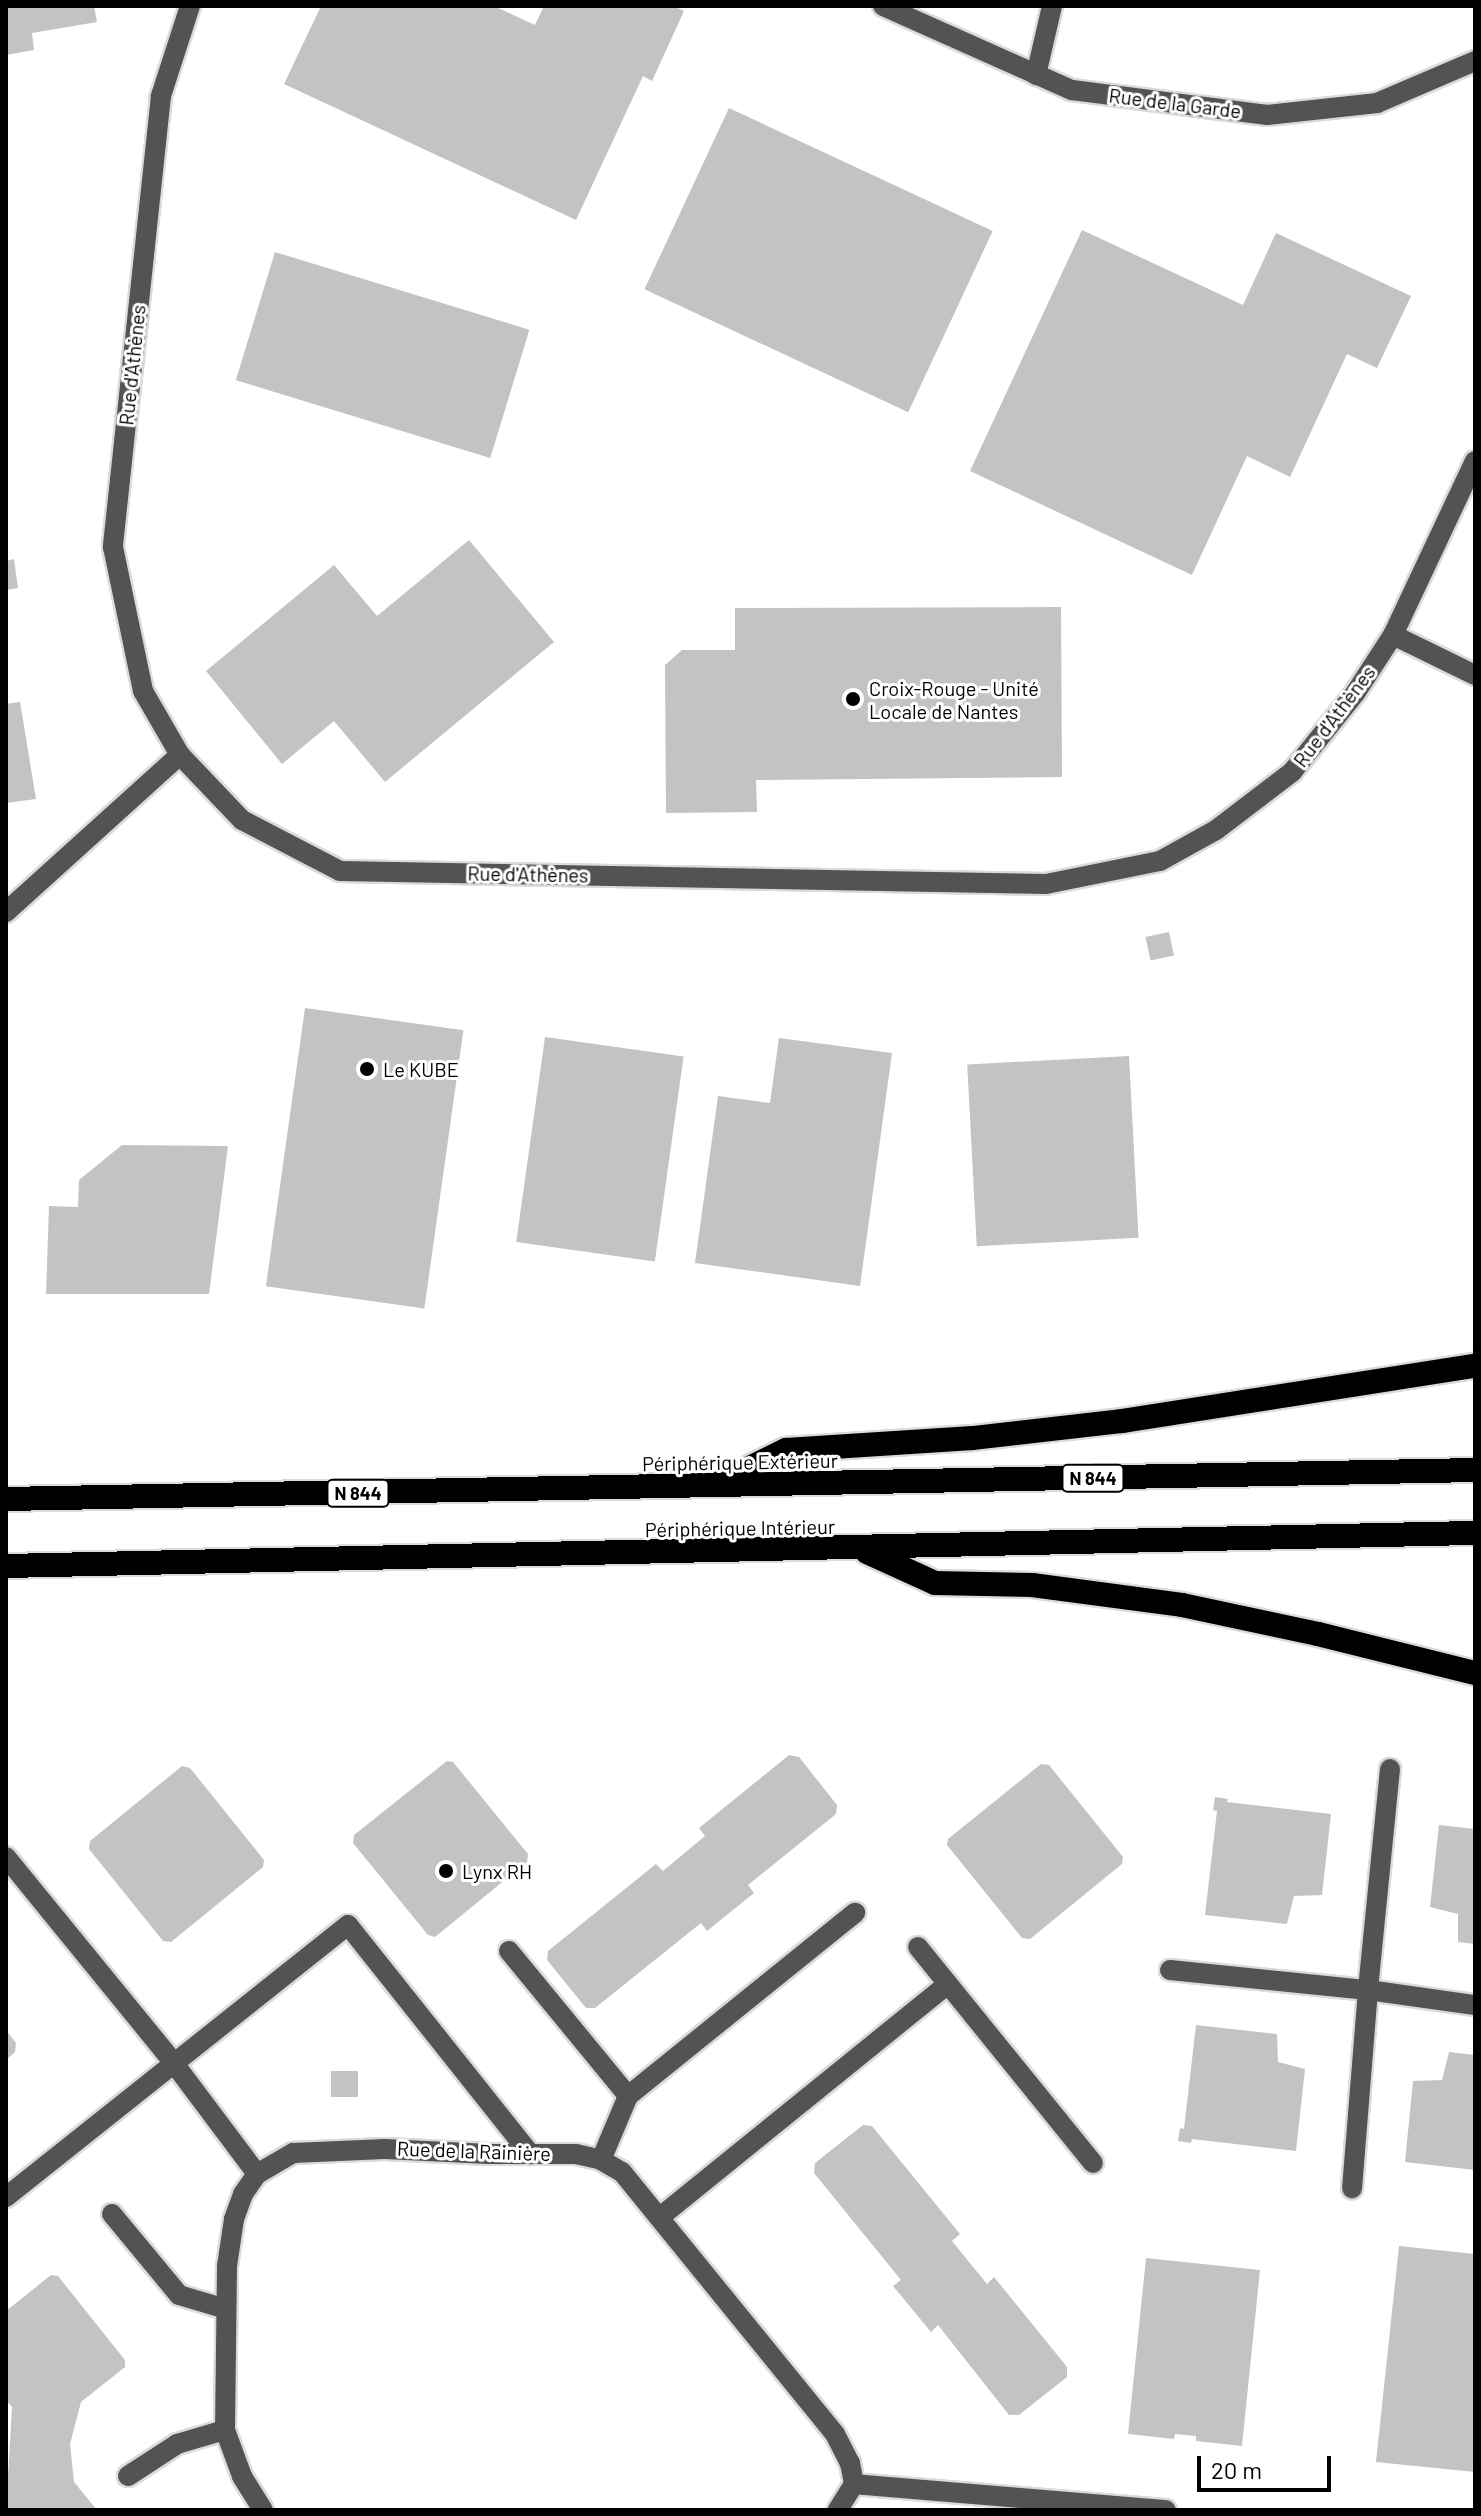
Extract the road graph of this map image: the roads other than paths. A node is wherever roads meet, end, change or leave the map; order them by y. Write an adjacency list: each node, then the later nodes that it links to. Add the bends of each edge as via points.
1 (190, 6): 9 (street, Rue d'Athènes, via 161,96 113,547 143,691)
2 (883, 6): 5 (street, Rue de la Garde)
3 (1052, 6): 5 (street)
4 (1475, 61): 5 (street, Rue de la Garde, via 1377,103 1267,115 1072,90)
5 (1036, 75)
6 (1475, 461): 7 (street, Rue d'Athènes)
7 (1393, 635): 8 (street); 9 (street, Rue d'Athènes, via 1356,692 1292,772 1216,830 1160,861 1046,884 340,871 242,820)
8 (1475, 675)
9 (180, 755): 10 (street)
10 (6, 912)
11 (1475, 1366): 13 (highway, via 1122,1421 973,1438 786,1450)
12 (1475, 1470): 13 (highway, Périphérique Extérieur / N 844)
13 (711, 1486): 14 (highway, Périphérique Extérieur / N 844)
14 (6, 1499)
15 (1475, 1533): 16 (highway, Périphérique Intérieur)
16 (861, 1550): 17 (highway, Périphérique Intérieur); 18 (highway, via 935,1583 1032,1585 1182,1605)
17 (6, 1566)
18 (1475, 1673)
19 (1390, 1769): 26 (street)
20 (6, 1857): 28 (street)
21 (855, 1913): 29 (street)
22 (918, 1947): 25 (street)
23 (509, 1951): 29 (street)
24 (1170, 1970): 26 (street)
25 (948, 1984): 32 (street); 37 (street)
26 (1368, 1990): 27 (street); 34 (street)
27 (1475, 2005)
28 (173, 2062): 30 (street, via 348,1925); 33 (street); 35 (street)
29 (628, 2096): 31 (street)
30 (530, 2154): 31 (street, Rue de la Rainière); 33 (street, Rue de la Rainière, via 385,2149 293,2153)
31 (601, 2160): 37 (street, Rue de la Rainière, via 622,2172)
32 (1093, 2163)
33 (257, 2174): 38 (street, via 234,2219)
34 (1352, 2188)
35 (6, 2197)
36 (112, 2214): 38 (street, via 179,2295)
37 (660, 2217): 41 (street, Rue de la Rainière, via 835,2434)
38 (226, 2309): 39 (street)
39 (225, 2430): 40 (street, via 177,2444); 42 (street, via 242,2476)
40 (128, 2476)
41 (854, 2484): 43 (street); 44 (street)
42 (263, 2510)
43 (838, 2510)
44 (1166, 2510)

